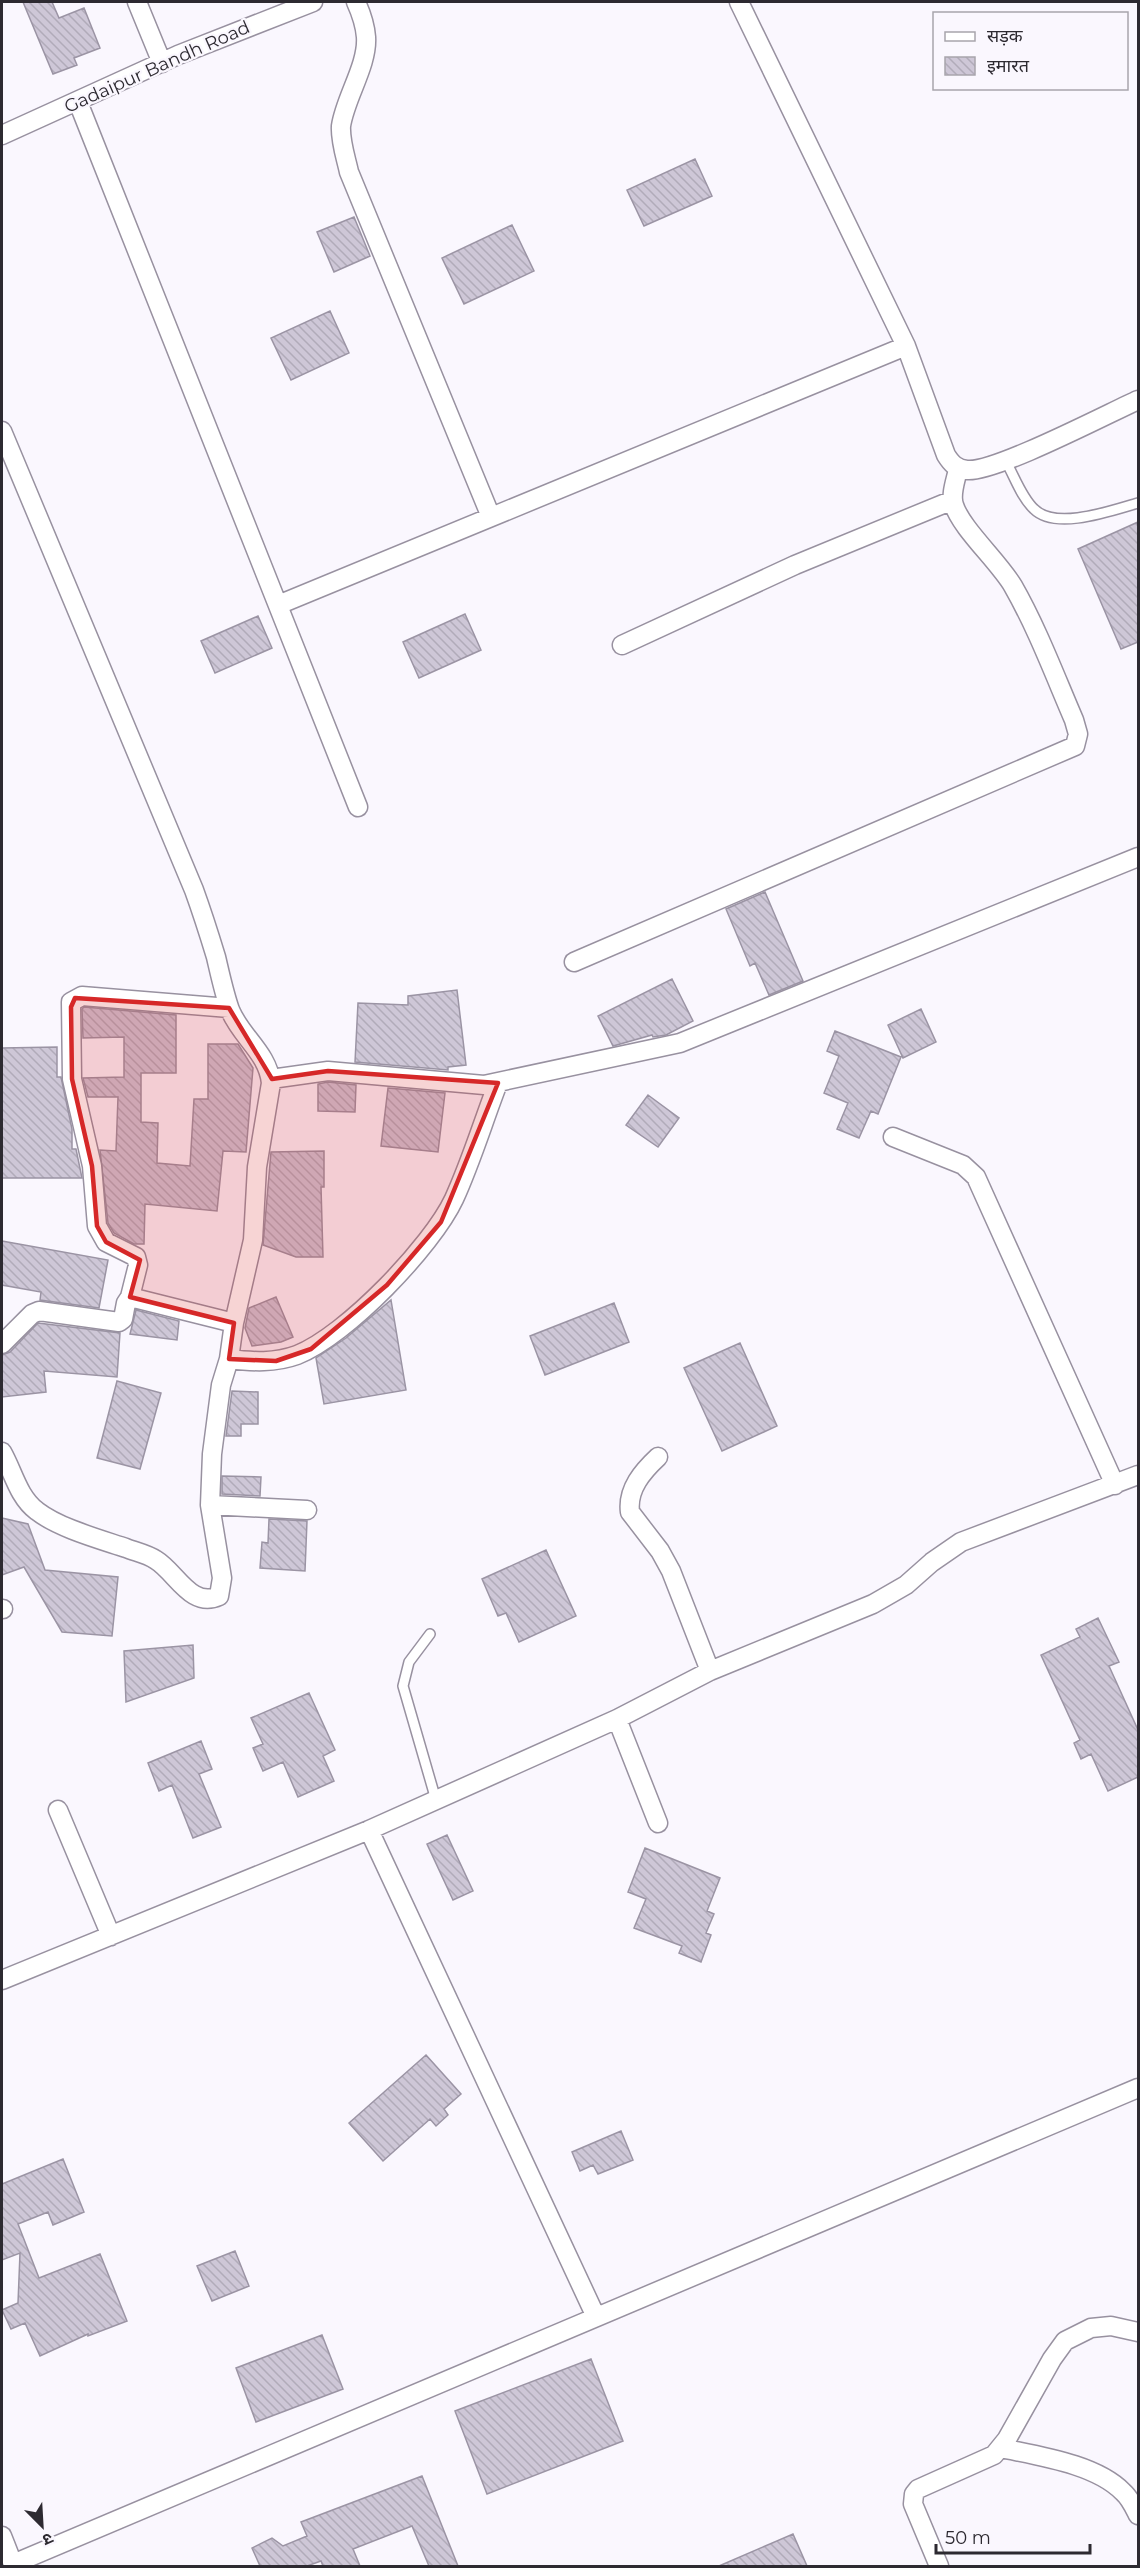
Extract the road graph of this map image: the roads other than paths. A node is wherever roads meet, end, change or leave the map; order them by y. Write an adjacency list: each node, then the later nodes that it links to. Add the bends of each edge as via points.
1 (137, 2): 5 (street)
2 (312, 2): 5 (street, Gadaipur Bandh Road)
3 (356, 2): 15 (street, via 366,40 341,129 349,172)
4 (739, 2): 8 (street)
5 (162, 63): 6 (street, Gadaipur Bandh Road)
6 (78, 102): 7 (street, Gadaipur Bandh Road); 16 (street)
7 (2, 135)
8 (906, 346): 12 (street, via 946,454); 15 (street)
9 (1138, 400): 11 (street)
10 (2, 431): 21 (street, via 190,880 209,932)
11 (1005, 460): 12 (street, via 979,469); 14 (lane, via 1029,504 1042,516 1094,516)
12 (958, 468): 13 (street)
13 (953, 500): 17 (street, via 795,565); 20 (street, via 962,520 1013,586 1074,720 1078,734 1075,746)
14 (1138, 503)
15 (491, 517): 16 (street)
16 (278, 605): 18 (street)
17 (622, 645)
18 (358, 807)
19 (1138, 857): 23 (street, via 680,1043)
20 (574, 962)
21 (229, 1008): 22 (street, via 258,1050); 25 (street, via 82,996 71,1002 72,1079 92,1166 97,1226 106,1242 136,1257 138,1265)
22 (271, 1079): 23 (street, via 328,1071 469,1084); 26 (street, via 257,1167 253,1240)
23 (498, 1083): 28 (street, via 454,1199 441,1222 387,1285 311,1349 276,1360)
24 (893, 1137): 32 (street, via 963,1165 976,1177)
25 (130, 1296): 26 (street); 27 (street, via 123,1319 118,1322 39,1311)
26 (234, 1323): 28 (street)
27 (2, 1344)
28 (230, 1359): 33 (street, via 219,1396)
29 (2, 1452): 33 (street, via 22,1493 35,1509 99,1539 150,1557 189,1592 212,1600 219,1596 222,1578)
30 (658, 1457): 36 (street, via 638,1479 630,1512 671,1571)
31 (1138, 1475): 32 (street)
32 (1115, 1485): 36 (street, via 961,1542 892,1594)
33 (210, 1505): 34 (street)
34 (307, 1510)
35 (430, 1634): 38 (lane, via 409,1662 403,1686)
36 (710, 1671): 37 (street)
37 (617, 1719): 38 (street); 40 (street)
38 (436, 1800): 41 (street)
39 (58, 1810): 42 (street)
40 (658, 1823)
41 (369, 1830): 42 (street); 45 (street)
42 (111, 1936): 43 (street)
43 (4, 1974)
44 (1138, 2088): 45 (street)
45 (596, 2317): 50 (street)
46 (1138, 2332): 47 (street, via 1112,2326 1091,2328 1065,2341)
47 (1001, 2448): 48 (street, via 1091,2472 1124,2492); 51 (street, via 987,2459 918,2489 915,2494 915,2510)
48 (1138, 2515)
49 (2, 2536): 50 (street)
50 (14, 2565)
51 (939, 2566)

